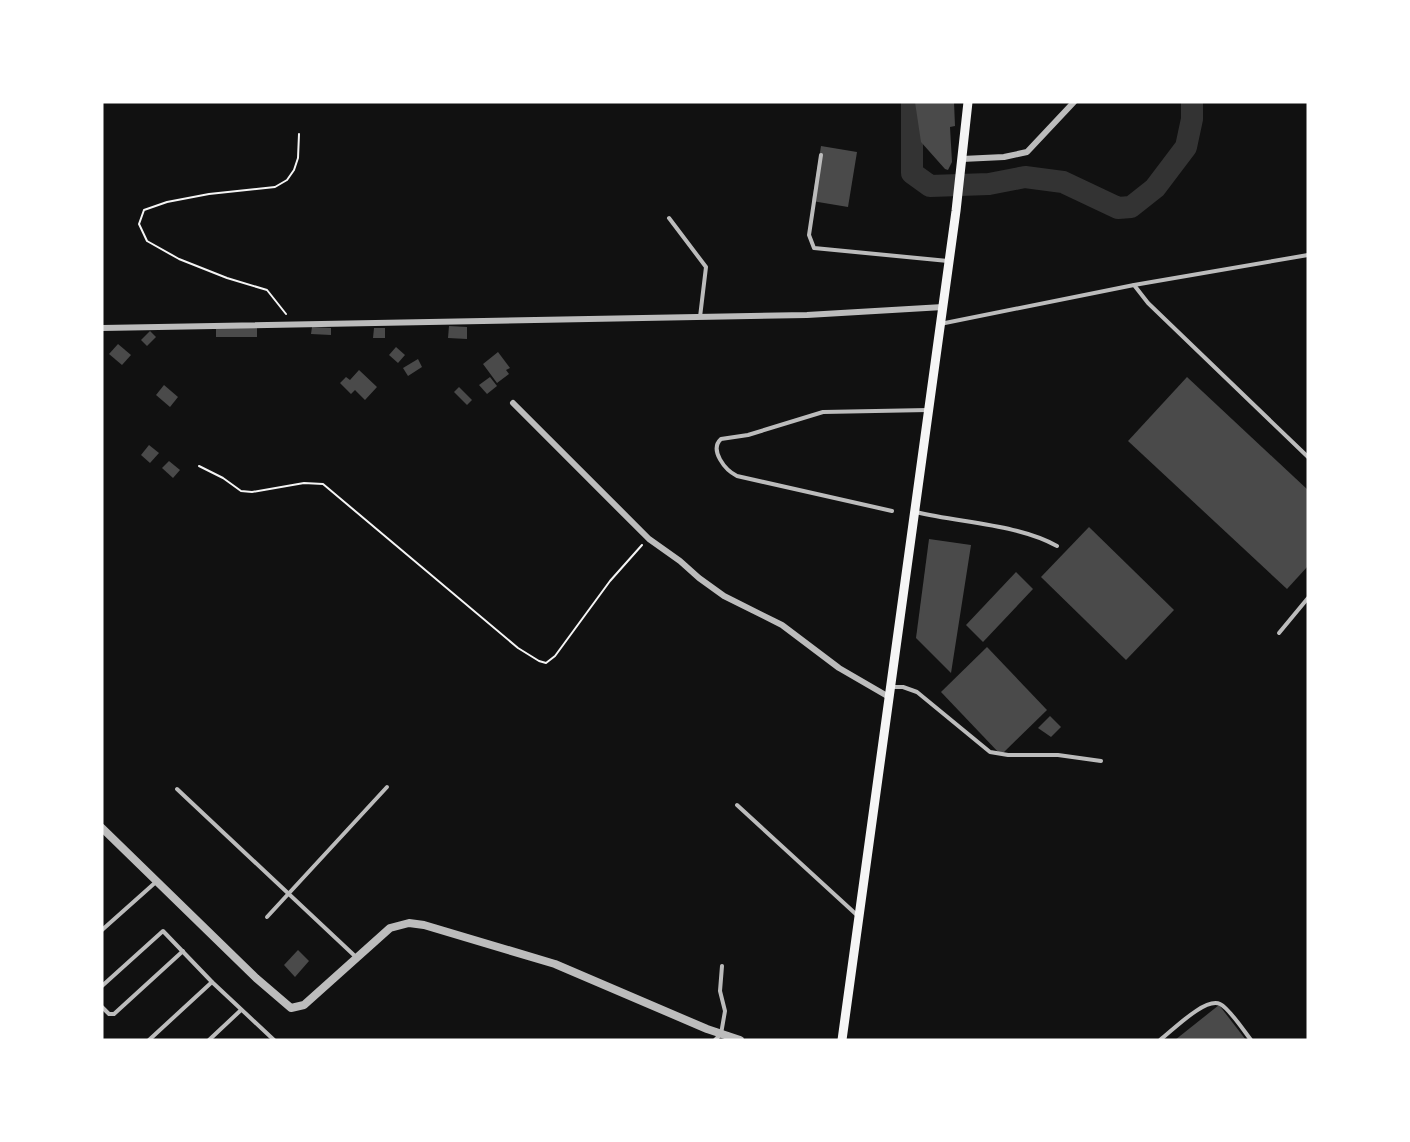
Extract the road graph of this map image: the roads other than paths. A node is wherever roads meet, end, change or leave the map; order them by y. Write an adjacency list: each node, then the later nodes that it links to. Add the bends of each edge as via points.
1 (968, 102): 4 (main road)
2 (1074, 102): 4 (street, via 1027,152)
3 (821, 155): 7 (lane, via 809,235 814,248)
4 (962, 159): 7 (main road)
5 (669, 218): 10 (lane, via 706,267)
6 (1308, 255): 8 (lane)
7 (949, 261): 9 (main road)
8 (1134, 285): 11 (lane); 15 (lane)
9 (943, 307): 10 (street); 11 (main road)
10 (699, 317): 12 (street)
11 (940, 324): 14 (main road)
12 (102, 328)
13 (513, 403): 22 (street, via 649,539 724,596 782,625 839,669)
14 (929, 410): 16 (lane, via 823,412 748,435 721,439 716,445 721,461 736,476); 17 (main road)
15 (1308, 457)
16 (892, 511)
17 (915, 512): 18 (lane, via 1003,529); 21 (main road)
18 (1057, 546)
19 (1308, 598): 20 (lane)
20 (1279, 633)
21 (891, 687): 22 (main road); 23 (lane, via 918,692 990,752)
22 (889, 697): 31 (main road)
23 (1101, 761)
24 (387, 787): 29 (lane)
25 (177, 789): 29 (lane)
26 (737, 805): 31 (lane)
27 (102, 828): 28 (street)
28 (157, 880): 33 (lane); 36 (street, via 291,1008 304,1005)
29 (288, 894): 30 (lane); 36 (lane)
30 (267, 917)
31 (858, 917): 47 (main road)
32 (102, 919): 33 (lane)
33 (107, 924): 34 (lane)
34 (102, 930)
35 (183, 951): 38 (lane); 39 (lane, via 163,931); 40 (lane, via 114,1014)
36 (357, 959): 42 (street, via 390,928 409,923 424,925 555,964)
37 (722, 966): 42 (lane, via 720,991 725,1011)
38 (212, 982): 41 (lane); 43 (lane)
39 (102, 986)
40 (102, 1007)
41 (241, 1010): 44 (lane); 45 (lane)
42 (718, 1037): 46 (street)
43 (149, 1040)
44 (209, 1040)
45 (274, 1040)
46 (740, 1040)
47 (842, 1040)
48 (1160, 1040): 49 (lane, via 1202,1006 1215,1002 1223,1005)
49 (1251, 1040)

